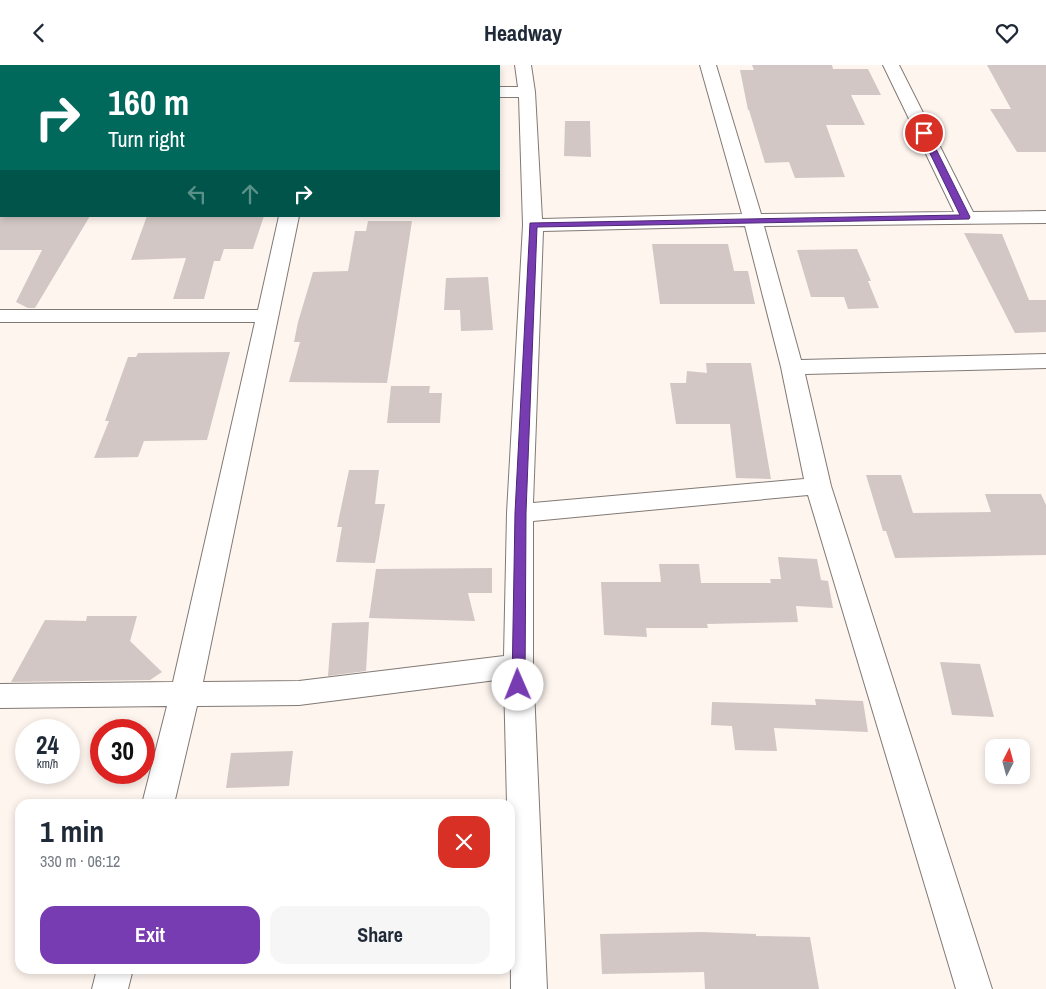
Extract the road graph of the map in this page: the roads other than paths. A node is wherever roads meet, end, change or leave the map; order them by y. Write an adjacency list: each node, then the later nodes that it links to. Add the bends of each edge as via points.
1 (523, 65): 5 (street)
2 (708, 65): 9 (street)
3 (891, 65): 7 (street)
4 (500, 92): 5 (street)
5 (527, 92): 10 (street)
6 (290, 217): 11 (street)
7 (966, 217): 8 (street); 9 (street)
8 (1046, 217)
9 (753, 220): 10 (street); 14 (street)
10 (533, 225): 16 (street)
11 (268, 316): 12 (street); 18 (street)
12 (1, 319)
13 (1043, 365): 14 (street)
14 (792, 367): 15 (street)
15 (818, 486): 16 (street); 24 (street)
16 (520, 513): 17 (street)
17 (518, 666): 18 (street, via 299,693); 23 (street)
18 (185, 695): 19 (street); 20 (street)
19 (0, 697)
20 (159, 799)
21 (114, 974): 22 (street)
22 (110, 989)
23 (529, 989)
24 (974, 989)

